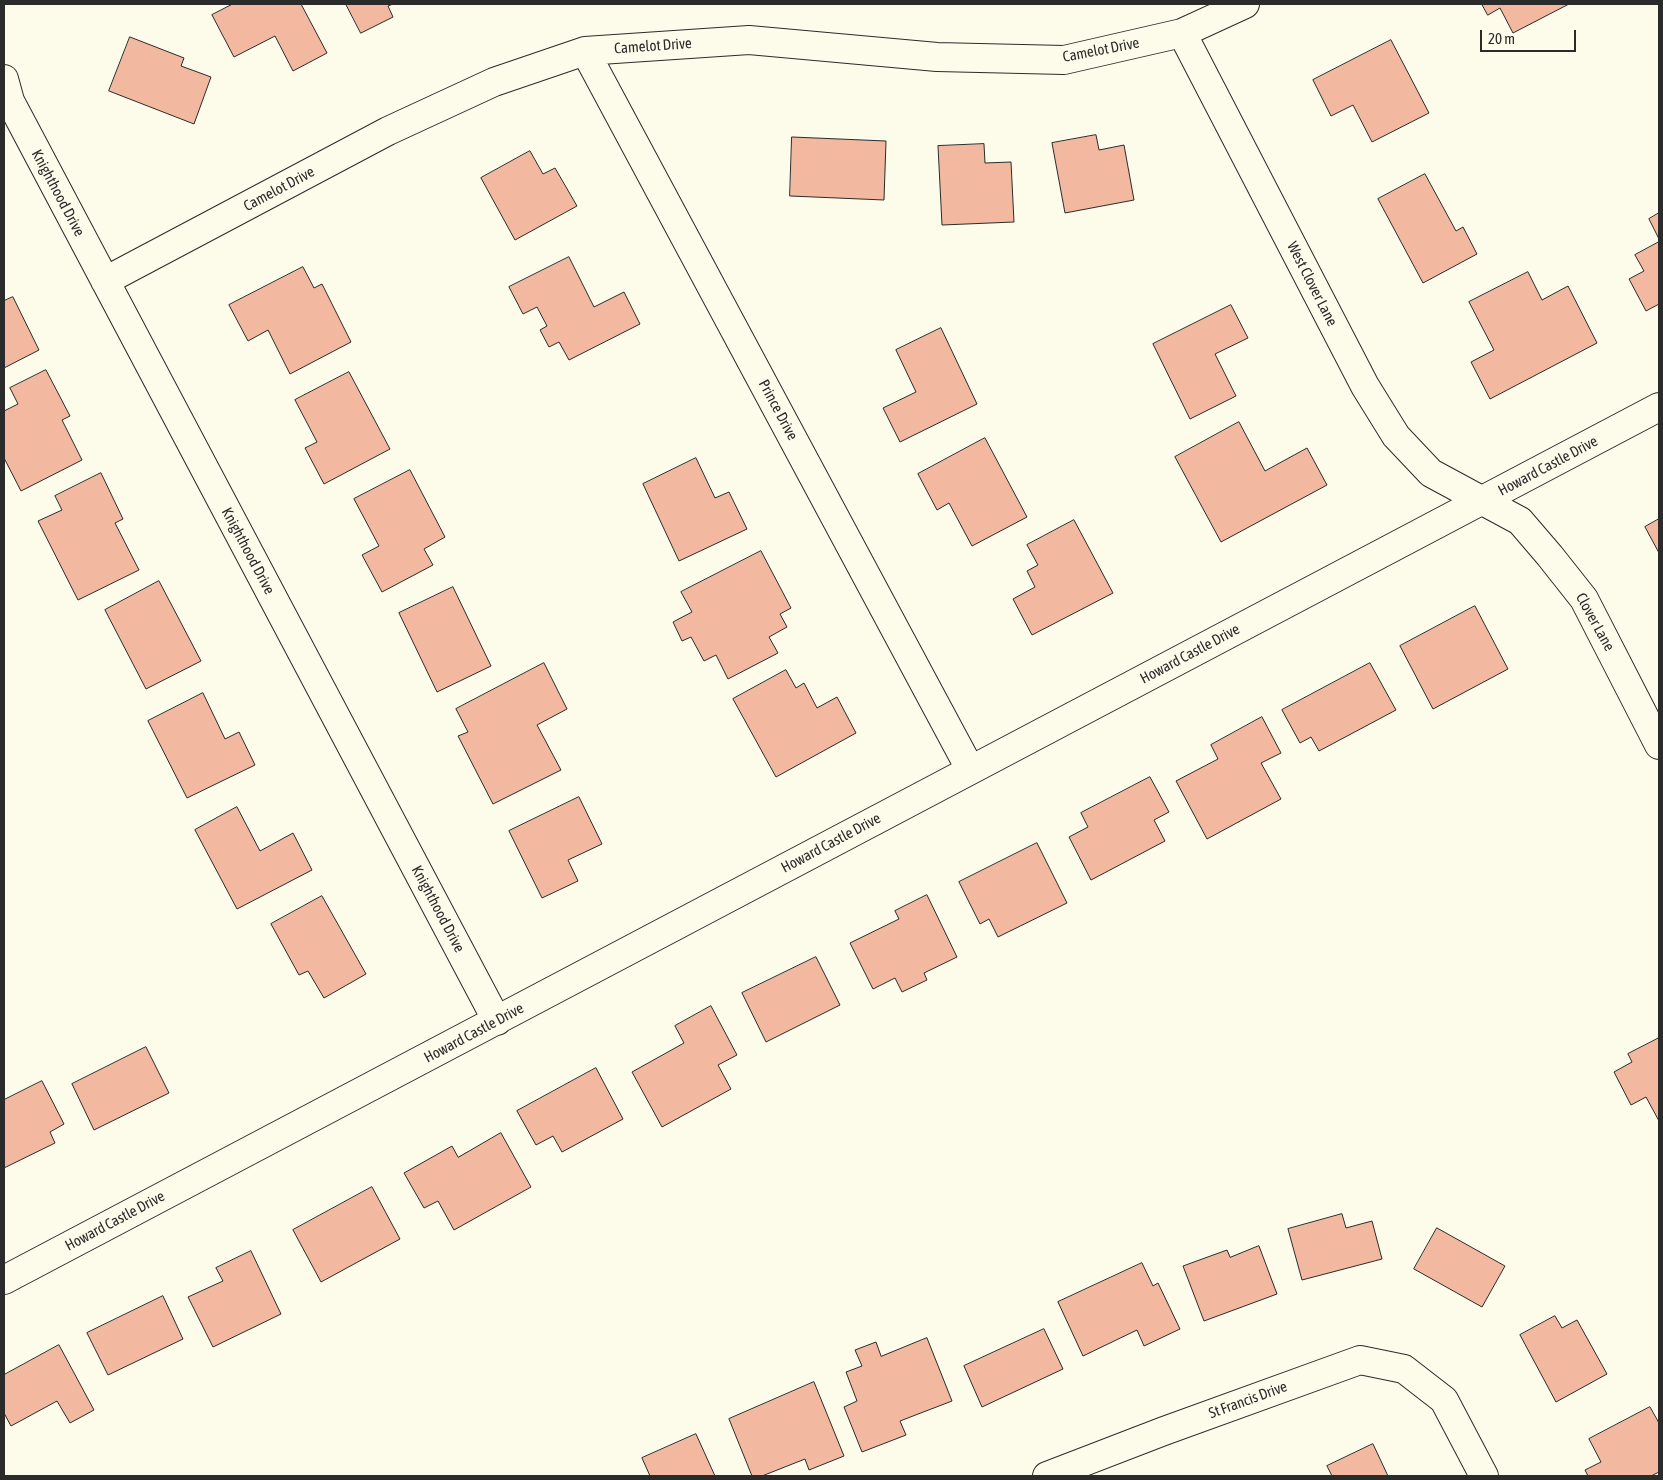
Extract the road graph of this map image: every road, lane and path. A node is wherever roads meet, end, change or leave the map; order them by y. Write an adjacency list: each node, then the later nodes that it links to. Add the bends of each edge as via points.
1 (1245, 4): 2 (street, Camelot Drive)
2 (1182, 33): 3 (street, Camelot Drive, via 1064,60 937,57 749,40); 7 (street, West Clover Lane, via 1365,386 1396,436 1431,473)
3 (585, 51): 5 (street, Camelot Drive, via 494,82 388,132); 9 (street, Prince Drive)
4 (4, 79): 5 (street, Knighthood Drive, via 10,101)
5 (105, 281): 10 (street, Knighthood Drive)
6 (1659, 407): 7 (street, Howard Castle Drive)
7 (1483, 500): 8 (street, Clover Lane, via 1520,521 1584,599); 9 (street, Howard Castle Drive)
8 (1659, 745)
9 (970, 769): 10 (street, Howard Castle Drive)
10 (497, 1021): 11 (street, Howard Castle Drive)
11 (4, 1280)
12 (1048, 1476): 13 (street, St Francis Drive, via 1164,1430 1360,1360 1404,1369 1444,1400)
13 (1484, 1476)

